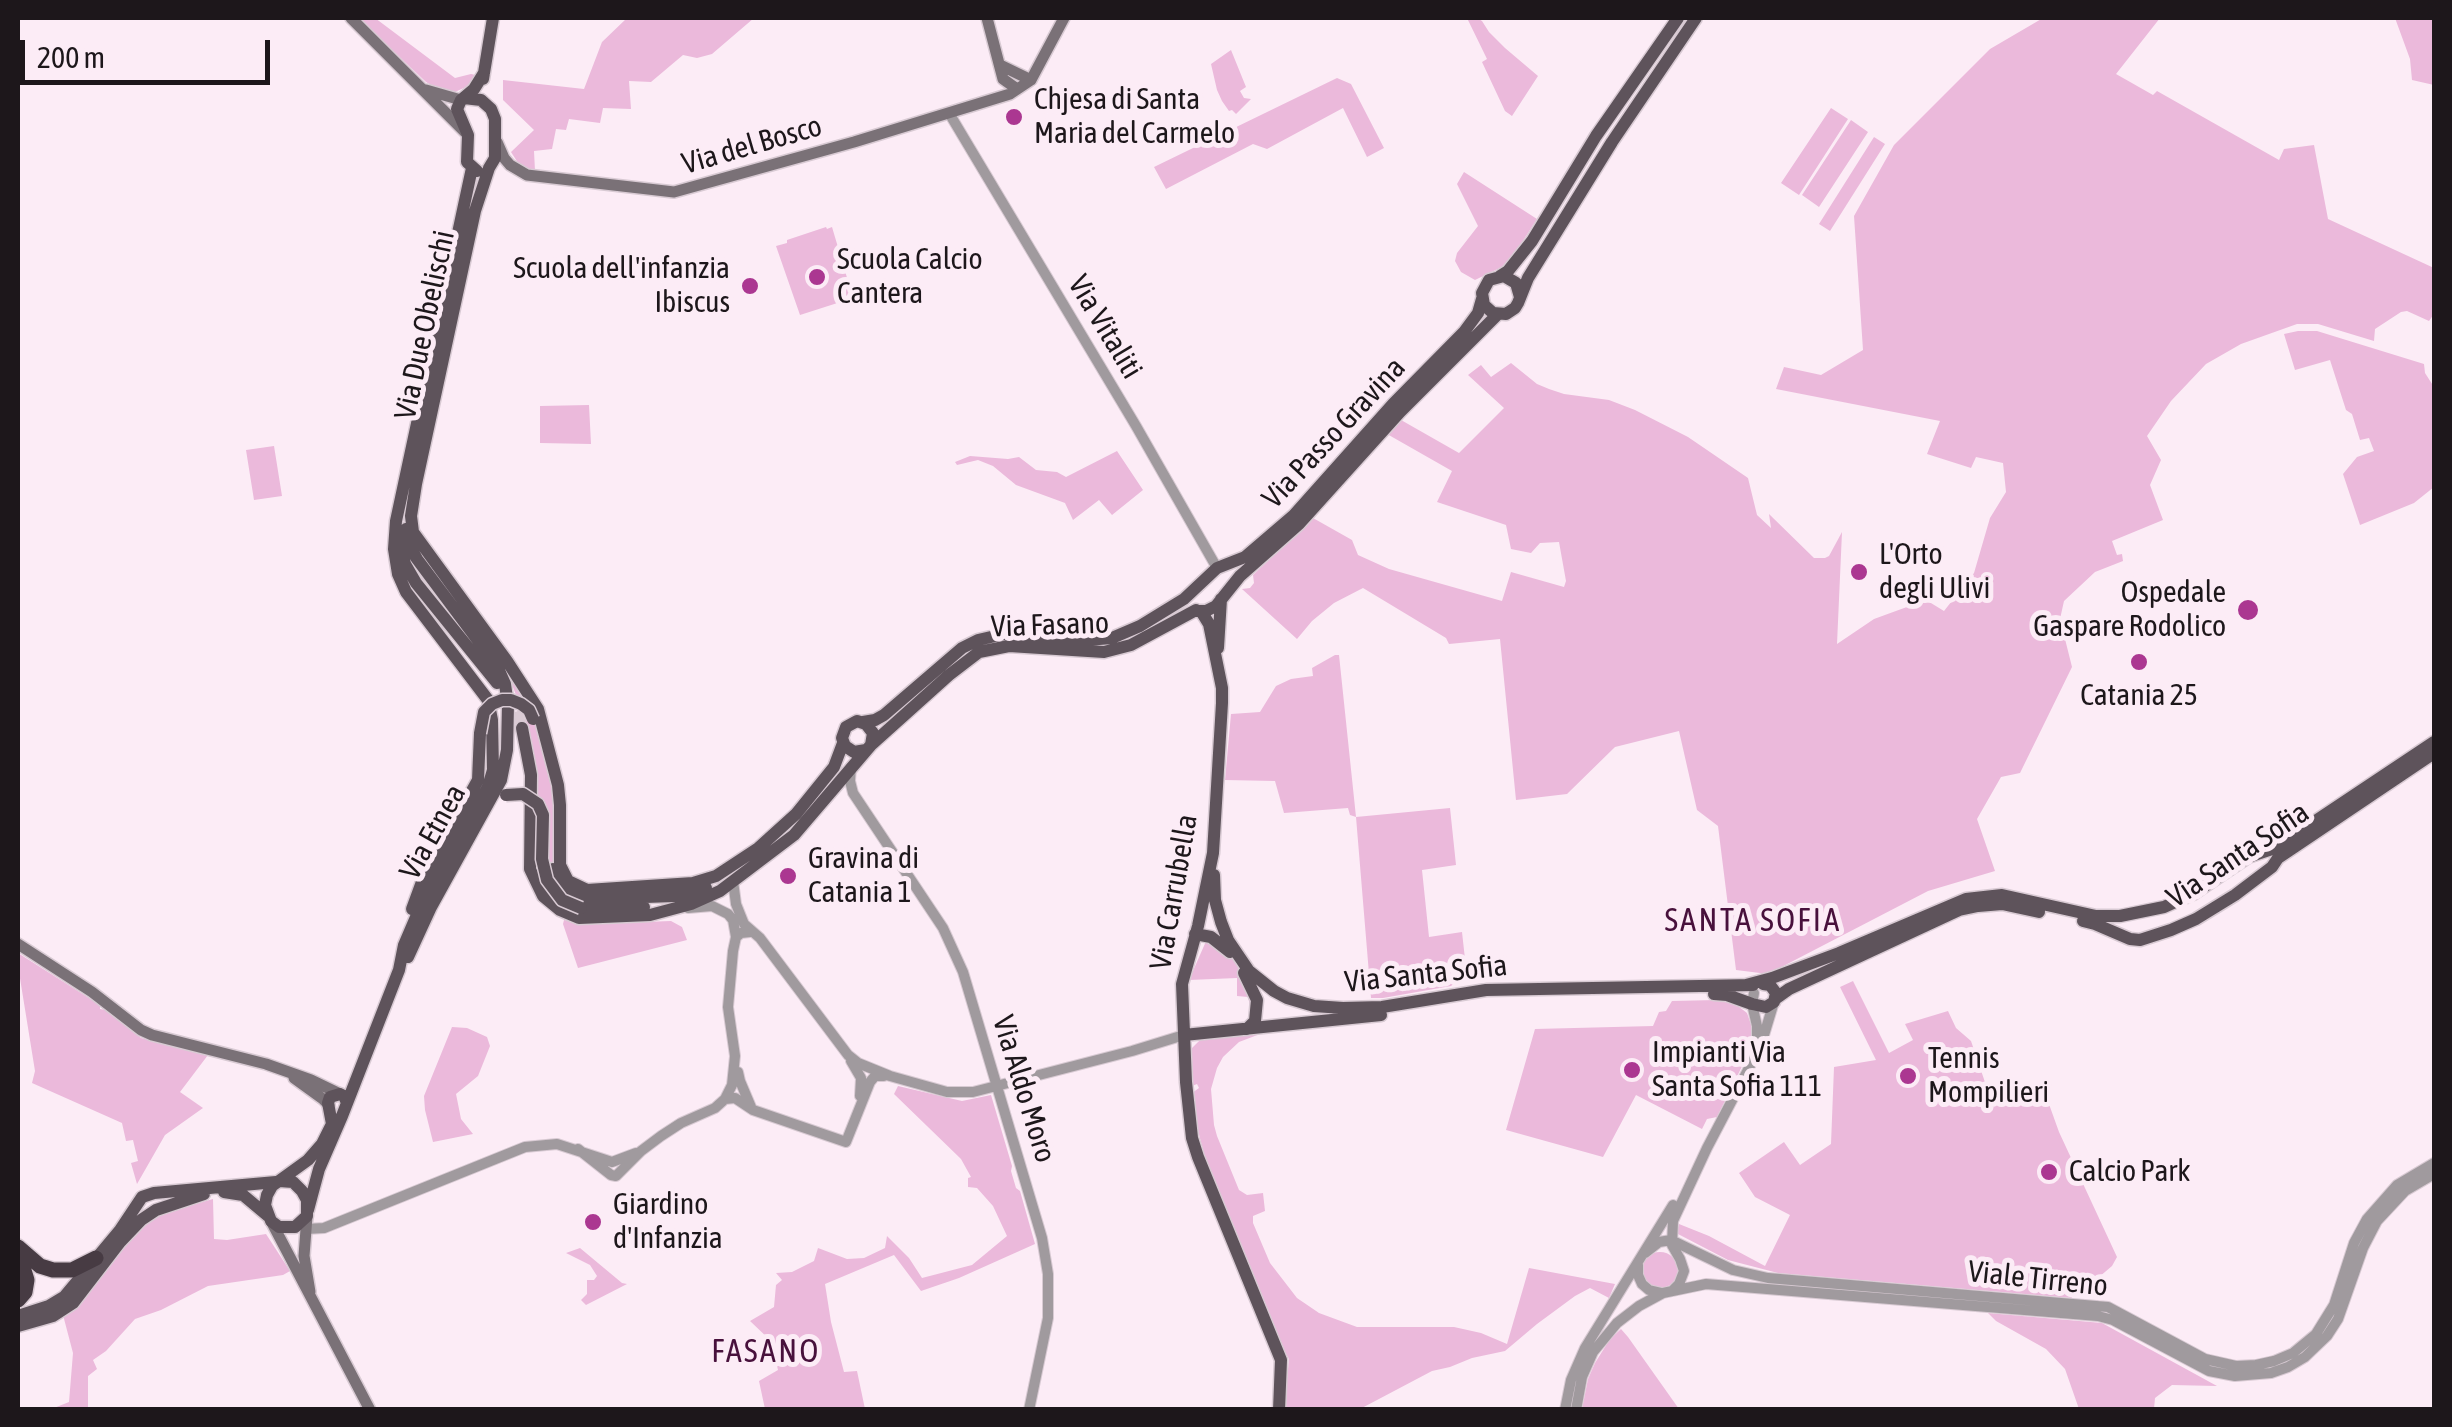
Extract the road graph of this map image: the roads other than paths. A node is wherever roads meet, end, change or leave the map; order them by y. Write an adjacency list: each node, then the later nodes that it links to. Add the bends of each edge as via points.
1 (351, 18): 10 (main road)
2 (493, 18): 8 (main road)
3 (987, 18): 7 (main road)
4 (1064, 18): 9 (main road, Via del Bosco)
5 (1678, 18): 19 (main road, via 1532,242)
6 (1696, 18): 20 (main road)
7 (1000, 65): 9 (main road); 11 (main road)
8 (484, 74): 12 (main road); 13 (main road)
9 (1031, 80): 11 (main road, Via del Bosco)
10 (423, 88): 12 (main road); 15 (main road)
11 (1012, 92): 14 (main road, Via del Bosco)
12 (462, 99): 13 (main road); 15 (main road, Via Etnea, via 456,109)
13 (484, 102): 16 (main road, via 494,114)
14 (949, 113): 16 (main road, Via del Bosco, via 674,192 527,175 504,158); 25 (street, Via Vitaliti)
15 (468, 135): 17 (main road, Via Etnea)
16 (496, 138): 18 (main road, Via Due Obelischi)
17 (470, 166): 18 (main road); 23 (main road, Via Etnea)
18 (487, 173): 24 (main road, Via Due Obelischi)
19 (1500, 276): 20 (main road, via 1516,283); 21 (main road, via 1485,284)
20 (1520, 297): 22 (main road, via 1513,310)
21 (1482, 299): 22 (main road); 25 (main road, Via Passo Gravina, via 1464,332 1294,515 1244,557)
22 (1498, 314): 26 (main road, Via Passo Gravina, via 1300,524)
23 (410, 464): 33 (main road, Via Etnea, via 399,530 405,564); 56 (main road, Via Etnea, via 394,531 398,574 482,690 492,713 493,770 422,903)
24 (416, 484): 33 (main road, Via Due Obelischi, via 407,539 494,662); 43 (main road, Via Due Obelischi, via 415,537 507,661 542,721 558,785 564,876 593,890 694,884)
25 (1217, 568): 27 (main road, Via Passo Gravina)
26 (1240, 576): 28 (main road, Via Passo Gravina); 31 (main road)
27 (1202, 582): 28 (main road, via 1215,580); 29 (main road)
28 (1222, 598): 30 (main road); 31 (main road)
29 (1184, 599): 30 (main road); 34 (main road, via 1112,638 1004,634 978,640 884,715)
30 (1199, 611): 32 (main road, via 1209,624); 38 (main road, Via Fasano, via 1104,652 1009,646 979,652)
31 (1221, 619): 32 (main road)
32 (1218, 665): 44 (main road, Via Carrubella, via 1222,703)
33 (500, 681): 56 (main road, Via Etnea, via 508,705 506,767)
34 (862, 722): 37 (main road, via 846,726); 38 (main road, via 873,737)
35 (527, 724): 47 (main road, via 552,796 554,872); 48 (main road, Via Fasano, via 530,869 543,896 566,914 586,918); 56 (main road, bridge, via 528,710 512,700 484,712 478,780 423,879)
36 (2434, 742): 45 (main road, Via Santa Sofia)
37 (844, 743): 38 (main road, via 854,752); 43 (main road, via 834,766)
38 (868, 747): 40 (main road, Via Fasano)
39 (2434, 752): 45 (main road, Via Santa Sofia)
40 (851, 767): 41 (main road, Via Fasano); 42 (street, Via Aldo Moro, via 851,788)
41 (828, 796): 42 (street, via 846,792); 46 (main road, Via Fasano, via 794,835)
42 (863, 809): 66 (street, Via Aldo Moro, via 954,949)
43 (757, 849): 47 (main road, via 693,892)
44 (1213, 852): 53 (main road, Via Carrubella); 58 (main road, Via Santa Sofia, via 1220,922)
45 (2270, 857): 50 (main road, Via Santa Sofia, via 2248,857 2180,901); 52 (main road, Via Santa Sofia, via 2272,867 2172,930 2140,940)
46 (733, 881): 48 (main road, Via Fasano); 49 (street)
47 (582, 903): 48 (main road, Via Fasano); 56 (main road, Via Etnea, bridge, via 562,900 546,880 538,804 523,794 506,795)
48 (677, 908): 49 (street)
49 (733, 911): 51 (street); 54 (street)
50 (2120, 916): 52 (main road); 59 (main road, Via Santa Sofia, via 2002,895 1966,898 1839,952)
51 (750, 932): 54 (street); 62 (street)
52 (2115, 932): 59 (main road, Via Santa Sofia, via 2011,906 1968,907 1790,989)
53 (1196, 934): 57 (main road, via 1217,941); 61 (main road, Via Carrubella, via 1182,984)
54 (736, 938): 63 (street, via 728,1007)
55 (18, 944): 68 (main road, via 152,1036 311,1080)
56 (406, 951): 68 (main road)
57 (1237, 960): 58 (main road); 60 (main road, via 1258,1000)
58 (1249, 971): 59 (main road, Via Santa Sofia, via 1287,998 1342,1008 1486,990)
59 (1760, 996): 60 (main road, Via Santa Sofia, via 1489,998); 64 (street); 64 (street, via 1768,1026)
60 (1247, 1028): 61 (main road, Via Santa Sofia)
61 (1184, 1035): 66 (street); 95 (main road, Via Carrubella, via 1192,1138 1281,1360)
62 (848, 1055): 65 (street); 69 (street, via 862,1078)
63 (735, 1056): 67 (street); 70 (street)
64 (1753, 1057): 71 (street)
65 (890, 1076): 66 (street, via 960,1094); 69 (street, via 872,1078)
66 (998, 1086): 94 (street, Via Aldo Moro, via 1048,1274 1048,1318)
67 (725, 1099): 70 (street); 78 (street, via 612,1162 549,1144 525,1147 324,1228)
68 (339, 1103): 74 (main road, via 316,1152); 78 (main road)
69 (858, 1107): 70 (street, via 846,1142)
70 (753, 1110)
71 (1706, 1148): 79 (street); 82 (street, Viale Tirreno)
72 (2434, 1162): 79 (street, Viale Tirreno, via 2396,1185 2375,1208 2316,1334 2293,1353 2256,1365 2205,1359 2108,1307 1768,1278 1733,1270)
73 (2434, 1174): 87 (street, Viale Tirreno, via 2377,1220 2326,1336 2296,1363 2258,1375 2199,1368 2098,1316 1721,1284)
74 (278, 1182): 75 (main road); 77 (main road, via 266,1200); 78 (main road, via 305,1194)
75 (147, 1194): 76 (main road); 84 (main road)
76 (156, 1210): 77 (main road, via 231,1192); 91 (main road, via 125,1236 73,1303)
77 (269, 1218): 78 (main road, via 290,1229); 86 (main road)
78 (307, 1218): 83 (main road)
79 (1670, 1240): 81 (street); 82 (street)
80 (18, 1247): 84 (highway, via 52,1270 72,1270)
81 (1674, 1252): 82 (street, via 1660,1247); 87 (street, via 1684,1271)
82 (1644, 1255): 87 (street, via 1642,1284); 92 (street, Viale Tirreno, via 1585,1348)
83 (304, 1256): 86 (main road); 88 (main road)
84 (96, 1258): 90 (main road, via 58,1302)
85 (18, 1259): 89 (highway, via 27,1280)
86 (290, 1260): 88 (main road)
87 (1668, 1292): 92 (street, Viale Tirreno, via 1617,1323)
88 (311, 1296): 93 (main road)
89 (18, 1300)
90 (18, 1316)
91 (18, 1326)
92 (1578, 1376): 96 (street, Viale Tirreno); 97 (street, Viale Tirreno)
93 (370, 1410)
94 (1029, 1410)
95 (1279, 1410)
96 (1566, 1410)
97 (1576, 1410)

